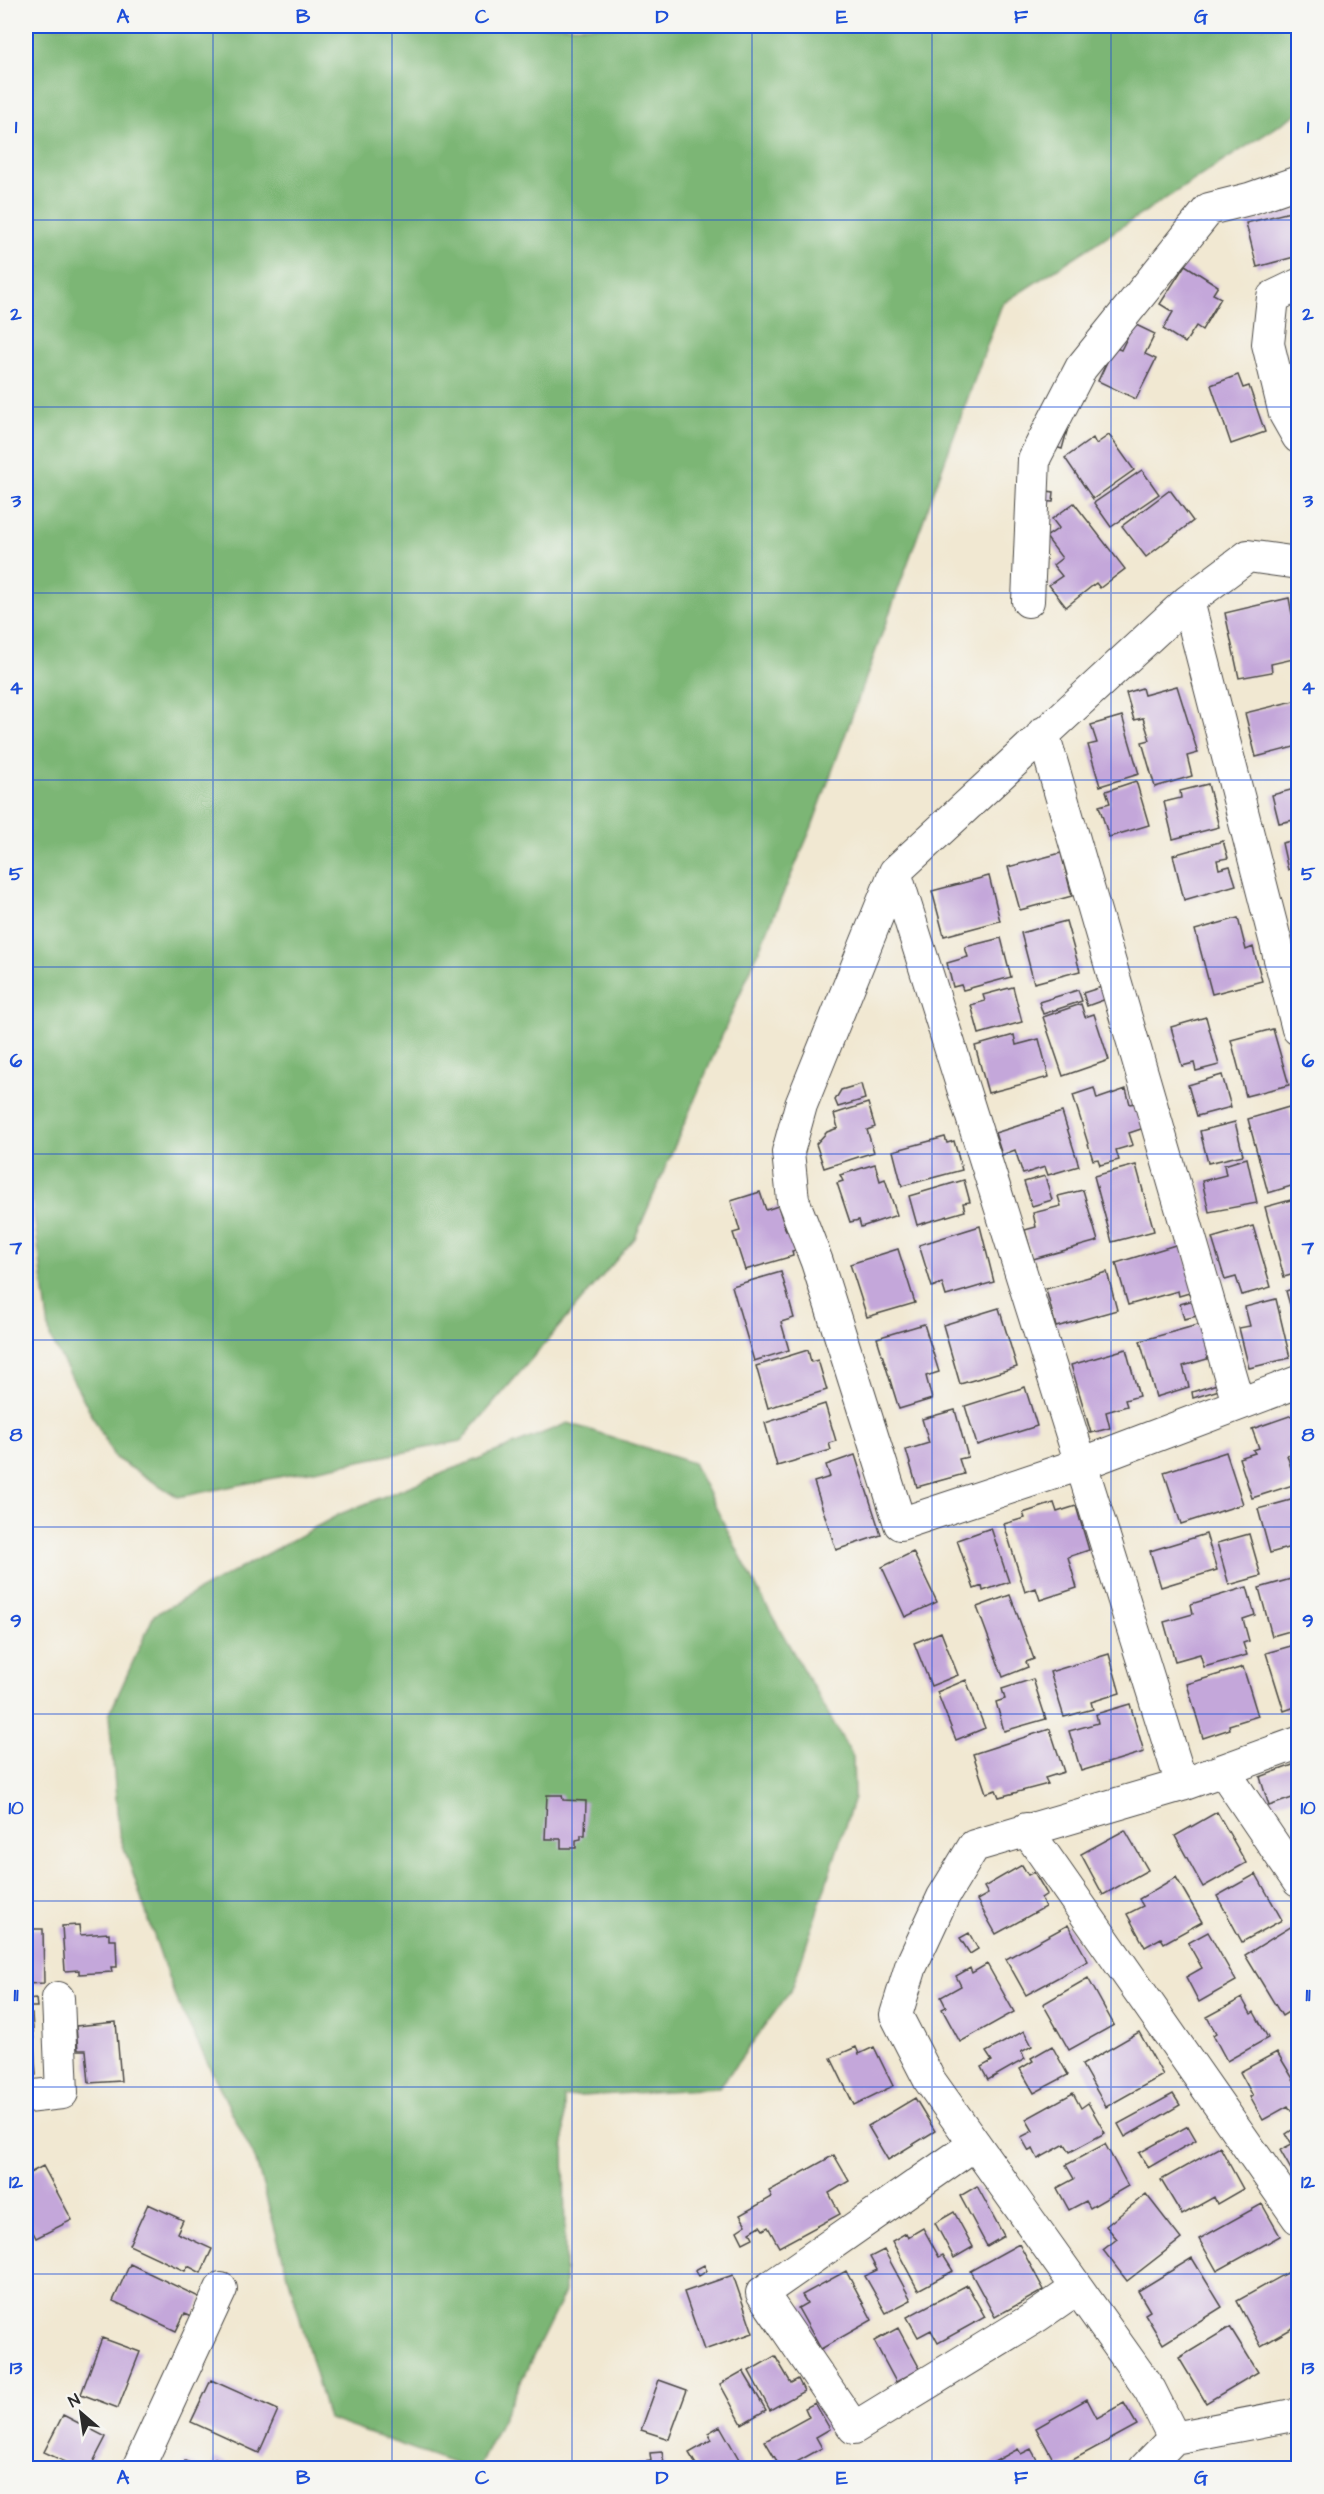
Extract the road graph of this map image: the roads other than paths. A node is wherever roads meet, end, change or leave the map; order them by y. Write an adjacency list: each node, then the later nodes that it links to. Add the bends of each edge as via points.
1 (1299, 182): 5 (street, via 1209,208 1081,368 1034,459)
2 (1299, 285): 3 (street, via 1273,297 1268,344 1285,414)
3 (1299, 437)
4 (1299, 563): 6 (street, via 1248,556)
5 (1028, 601)
6 (1188, 601): 7 (street); 9 (street)
7 (1043, 733): 8 (street); 11 (street)
8 (895, 872): 12 (street); 12 (street, via 801,1105 788,1152 793,1200 817,1262 900,1524)
9 (1299, 1029)
10 (1299, 1382): 11 (street)
11 (1238, 1403): 12 (street)
12 (1081, 1464): 15 (street)
13 (1299, 1743): 14 (street)
14 (1223, 1770): 15 (street); 17 (street)
15 (1182, 1785): 16 (street)
16 (1026, 1830): 20 (street, via 974,1846 943,1896 912,1966 896,2015 930,2081); 21 (street)
17 (1299, 1881)
18 (58, 1998): 19 (street, via 62,2093)
19 (26, 2097)
20 (975, 2144): 23 (street); 23 (street, via 762,2293 854,2428)
21 (1299, 2218)
22 (221, 2289): 26 (street)
23 (1076, 2289): 25 (street, via 1150,2390)
24 (1299, 2415): 25 (street)
25 (1174, 2438): 27 (street)
26 (138, 2469)
27 (1145, 2469)

